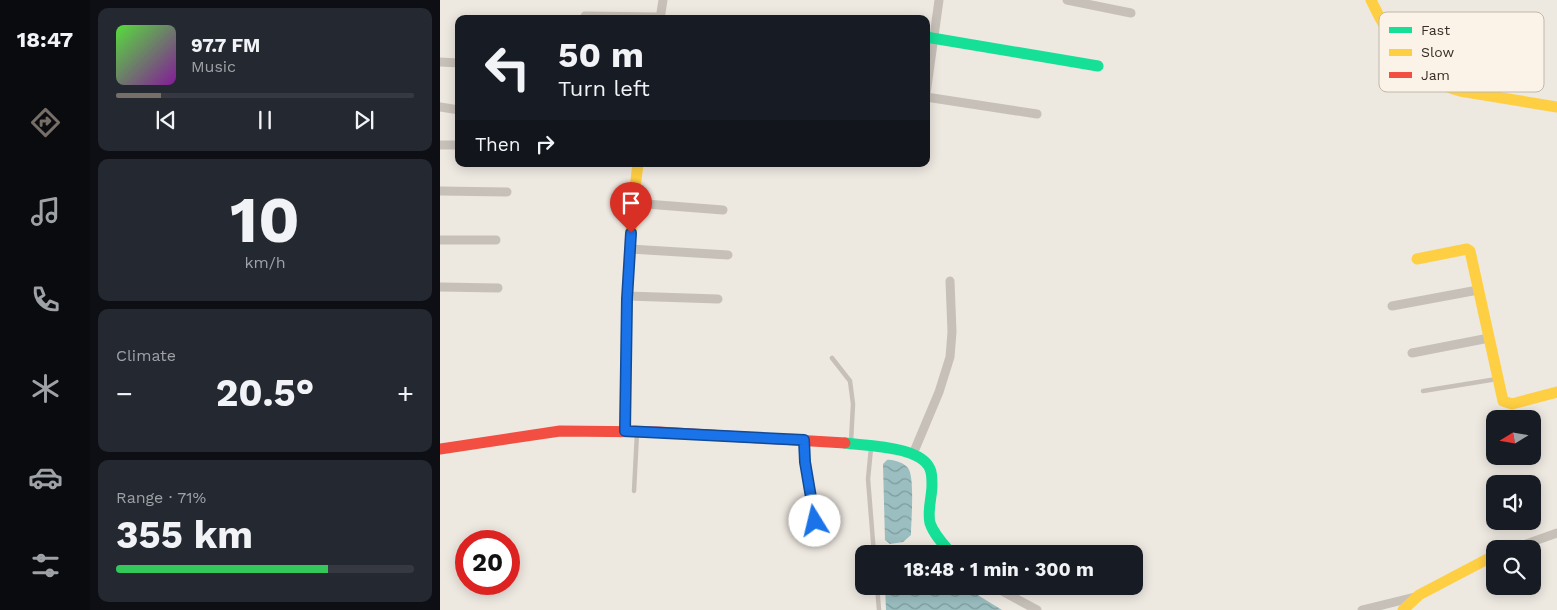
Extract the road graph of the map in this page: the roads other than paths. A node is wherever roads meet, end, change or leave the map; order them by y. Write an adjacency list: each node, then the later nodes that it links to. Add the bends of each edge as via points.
1 (663, 0): 6 (street)
2 (938, 0): 8 (street)
3 (1066, 0): 5 (street)
4 (1371, 0): 7 (street)
5 (1130, 13)
6 (660, 15)
7 (1379, 18)
8 (930, 38): 11 (street)
9 (440, 62): 10 (street)
10 (455, 63)
11 (1098, 66)
12 (1469, 92): 15 (street)
13 (930, 97): 17 (street)
14 (440, 107): 16 (street)
15 (1557, 107)
16 (455, 109)
17 (1037, 114)
18 (440, 145): 19 (street)
19 (455, 145)
20 (638, 167): 23 (street)
21 (440, 191): 22 (street)
22 (507, 192)
23 (634, 203): 24 (street); 27 (street)
24 (723, 210)
25 (440, 240): 26 (street)
26 (496, 240)
27 (630, 249): 28 (street); 34 (street)
28 (728, 255)
29 (1417, 260): 33 (street, via 1467,249 1471,253)
30 (950, 281): 49 (street, via 950,357)
31 (440, 287): 32 (street)
32 (498, 288)
33 (1478, 290): 36 (street); 37 (street)
34 (627, 296): 35 (street); 43 (street)
35 (718, 299)
36 (1392, 306)
37 (1489, 338): 38 (street); 40 (street)
38 (1412, 353)
39 (832, 358): 46 (lane, via 850,381 853,404)
40 (1498, 379): 41 (lane); 42 (street, via 1503,401 1512,404)
41 (1423, 391)
42 (1557, 392)
43 (625, 431): 44 (street); 48 (street, via 560,431)
44 (637, 431): 45 (street); 50 (lane)
45 (804, 440): 46 (street); 51 (lane)
46 (851, 443): 47 (street)
47 (871, 445): 49 (street); 54 (lane, via 868,479)
48 (440, 449)
49 (913, 454): 55 (street, via 930,469 930,522)
50 (634, 491)
51 (815, 521)
52 (1557, 533): 53 (street)
53 (1537, 540)
54 (873, 545)
55 (944, 545)
56 (1486, 560): 59 (street)
57 (878, 595): 60 (lane)
58 (1010, 595): 61 (street)
59 (1419, 595): 62 (street); 63 (street)
60 (879, 610)
61 (1037, 610)
62 (1362, 610)
63 (1403, 610)

